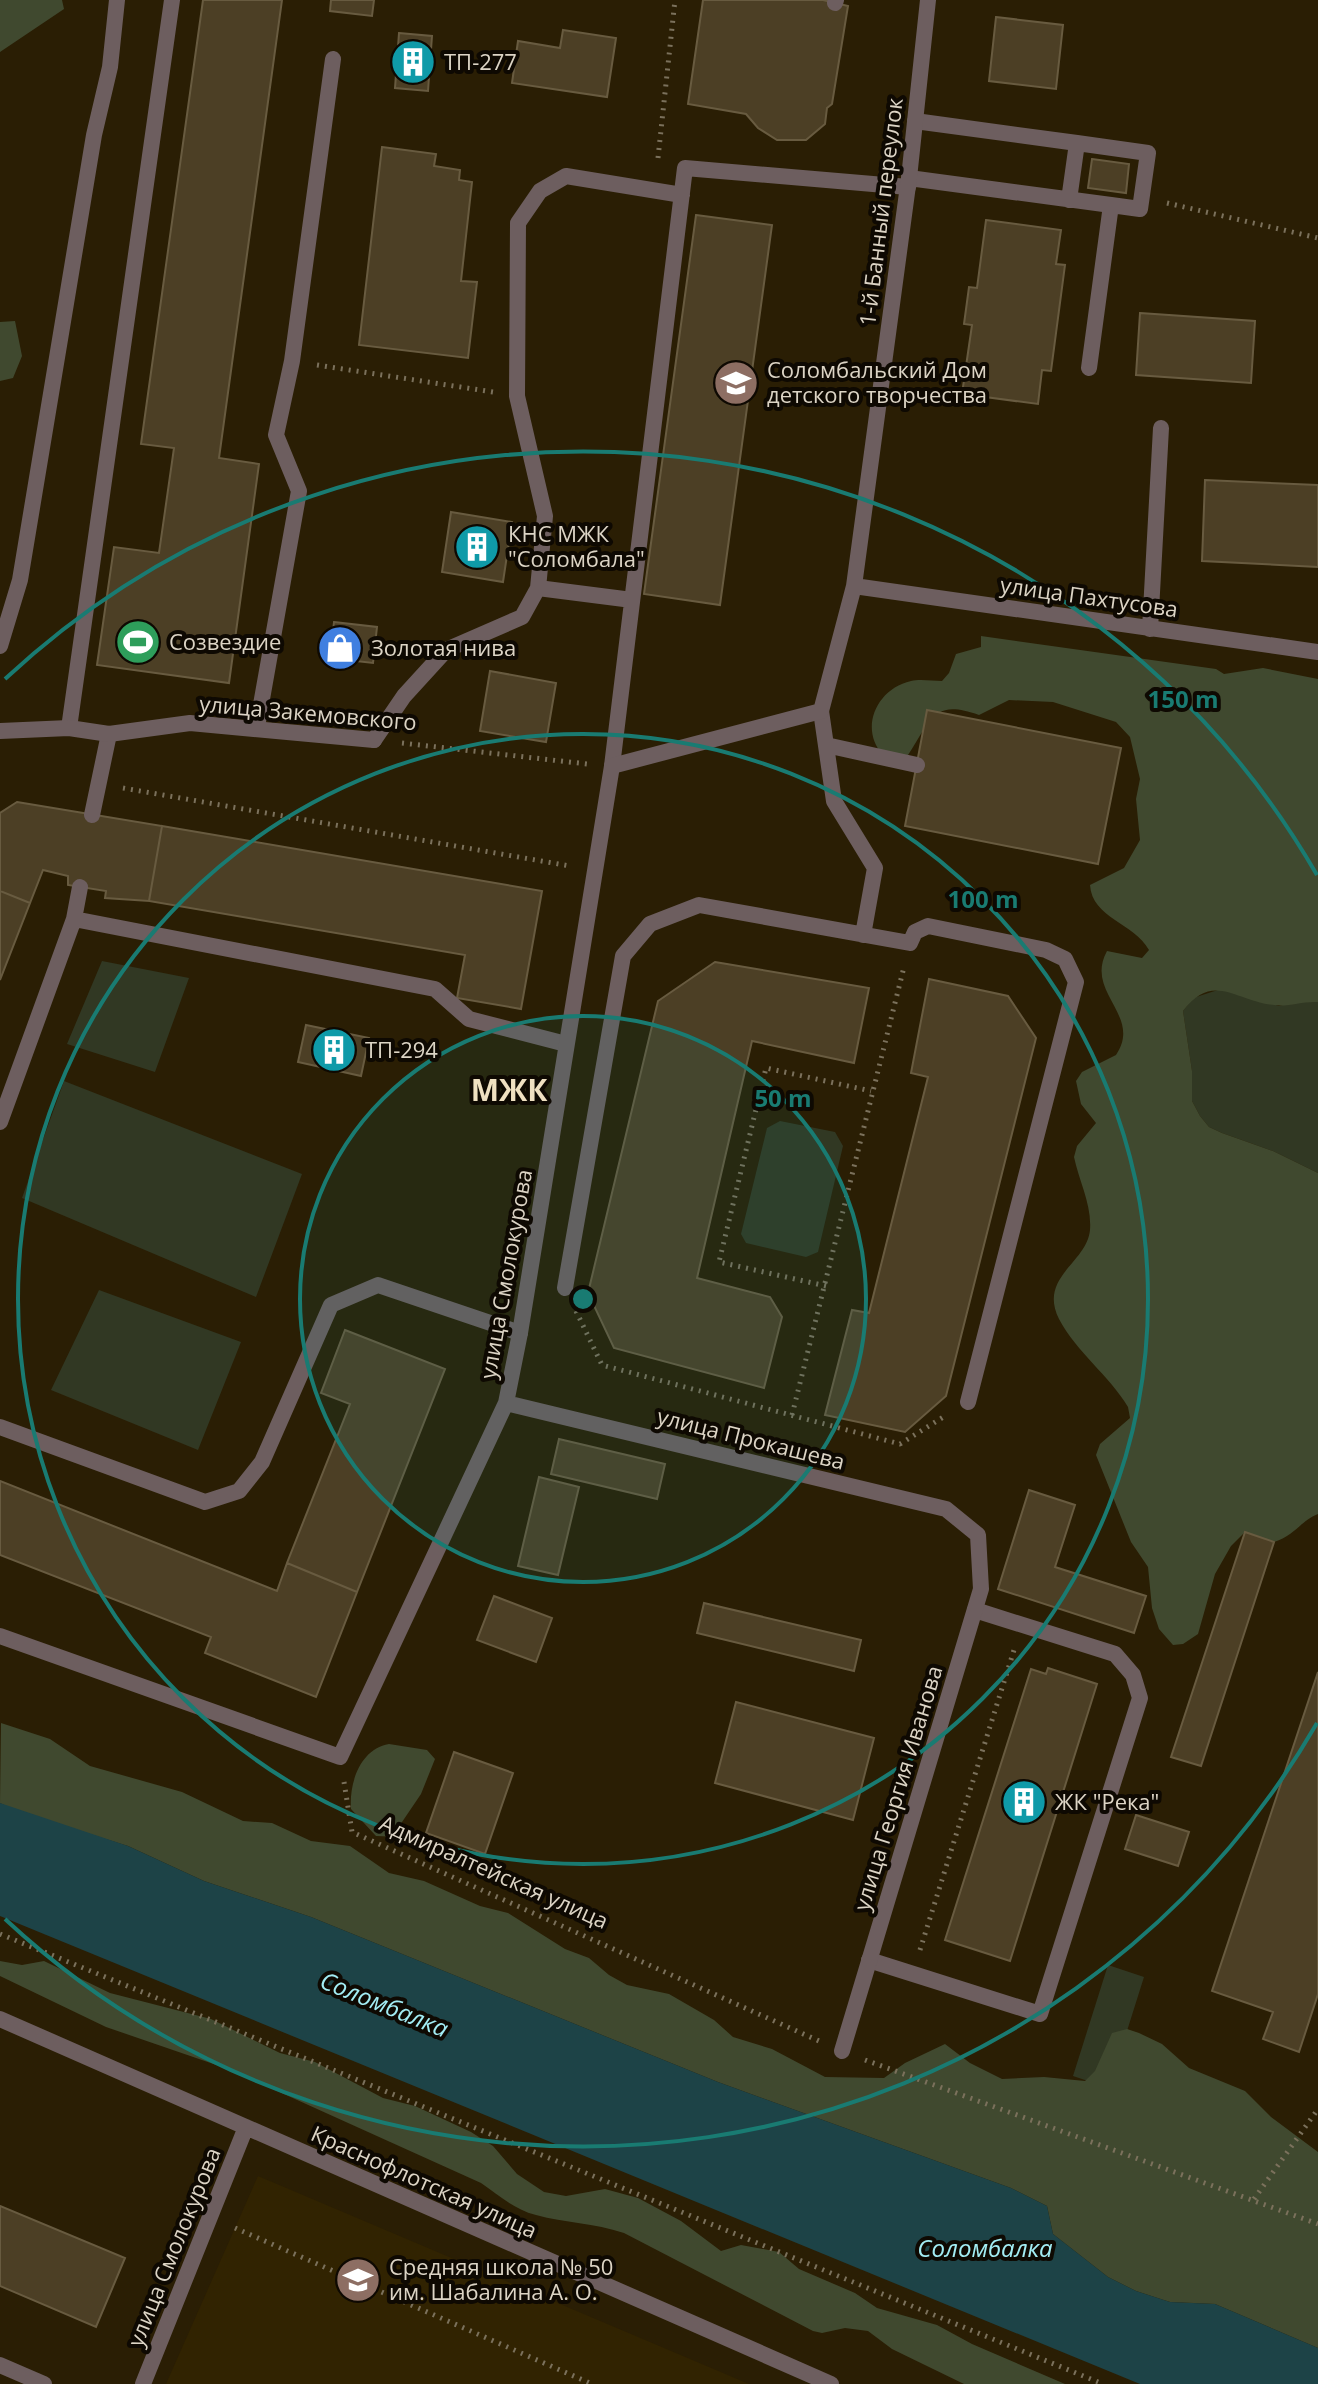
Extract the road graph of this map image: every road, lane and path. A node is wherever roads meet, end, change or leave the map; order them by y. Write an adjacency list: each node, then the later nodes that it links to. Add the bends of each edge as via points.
1 (117, 0): 23 (street, via 110,67 94,135 20,580)
2 (172, 0): 27 (street)
3 (675, 0): 9 (path)
4 (928, 0): 6 (street, 1-й Банный переулок)
5 (333, 59): 15 (street)
6 (915, 121): 7 (street); 8 (street, 1-й Банный переулок)
7 (1077, 143): 11 (street); 13 (street, via 1148,153 1140,209)
8 (909, 182): 10 (street, via 685,168); 11 (street); 19 (street, 1-й Банный переулок)
9 (654, 193): 10 (street); 17 (street, via 566,176 540,191 518,223)
10 (682, 195): 21 (street, улица Смолокурова)
11 (1069, 200): 13 (street)
12 (1154, 200): 14 (path)
13 (1111, 205): 16 (street)
14 (1318, 238)
15 (292, 361): 17 (path); 26 (street, via 276,435 299,491)
16 (1089, 368)
17 (517, 396): 20 (street, via 545,516)
18 (1161, 428): 22 (street)
19 (854, 586): 22 (street, улица Пахтусова); 25 (street, 1-й Банный переулок)
20 (538, 588): 21 (street); 30 (street, via 522,617 446,650 404,696)
21 (632, 600): 33 (street, улица Смолокурова)
22 (1150, 629): 24 (street, улица Пахтусова)
23 (0, 646)
24 (1318, 652)
25 (821, 711): 31 (street); 33 (street)
26 (257, 727): 29 (street, улица Закемовского, via 190,723); 30 (street, улица Закемовского)
27 (69, 728): 28 (street, улица Закемовского); 29 (street, улица Закемовского)
28 (0, 731)
29 (109, 734): 34 (street)
30 (374, 740): 33 (path, улица Закемовского)
31 (826, 745): 32 (street); 39 (street, via 834,801 875,868)
32 (917, 765)
33 (612, 766): 36 (street, улица Смолокурова)
34 (98, 784): 35 (street); 36 (path)
35 (92, 815)
36 (594, 870): 41 (street, улица Смолокурова)
37 (80, 887): 38 (street)
38 (74, 919): 41 (street, via 435,989 469,1019); 43 (street)
39 (863, 935): 40 (street); 45 (street, via 699,905 650,924 623,956)
40 (910, 943): 42 (path); 47 (street, via 915,932 928,926 1046,950 1065,959 1076,982)
41 (566, 1044): 46 (street, улица Смолокурова)
42 (871, 1091): 44 (path); 44 (path, via 766,1068 719,1262)
43 (0, 1122)
44 (826, 1286): 49 (path)
45 (565, 1288): 49 (path, via 602,1365)
46 (520, 1333): 48 (street, улица Смолокурова); 50 (street, via 378,1285 331,1305 262,1462 239,1491 205,1502)
47 (968, 1402): 49 (path, via 900,1444)
48 (506, 1403): 51 (street, улица Прокашева, via 946,1509); 55 (street, улица Смолокурова)
49 (792, 1415)
50 (0, 1427)
51 (978, 1535): 52 (street, улица Георгия Иванова, via 981,1589)
52 (975, 1610): 53 (street); 57 (street, улица Георгия Иванова)
53 (1022, 1625): 58 (path); 58 (street, via 1115,1654 1140,1698 1040,2014)
54 (0, 1636): 55 (street)
55 (340, 1757): 60 (path, Адмиралтейская улица, via 352,1832)
56 (0, 1934): 71 (path)
57 (869, 1960): 58 (street); 60 (street, улица Георгия Иванова)
58 (912, 1974)
59 (0, 2019): 62 (street, Краснофлотская улица)
60 (842, 2051): 63 (path)
61 (1318, 2109): 63 (path)
62 (246, 2127): 64 (street, улица Смолокурова); 70 (street, Краснофлотская улица)
63 (1254, 2199): 65 (path)
64 (208, 2216): 68 (street, улица Смолокурова); 69 (path)
65 (1318, 2224)
66 (0, 2365): 67 (street)
67 (44, 2384)
68 (143, 2384)
69 (592, 2384)
70 (831, 2384)
71 (1103, 2384)

